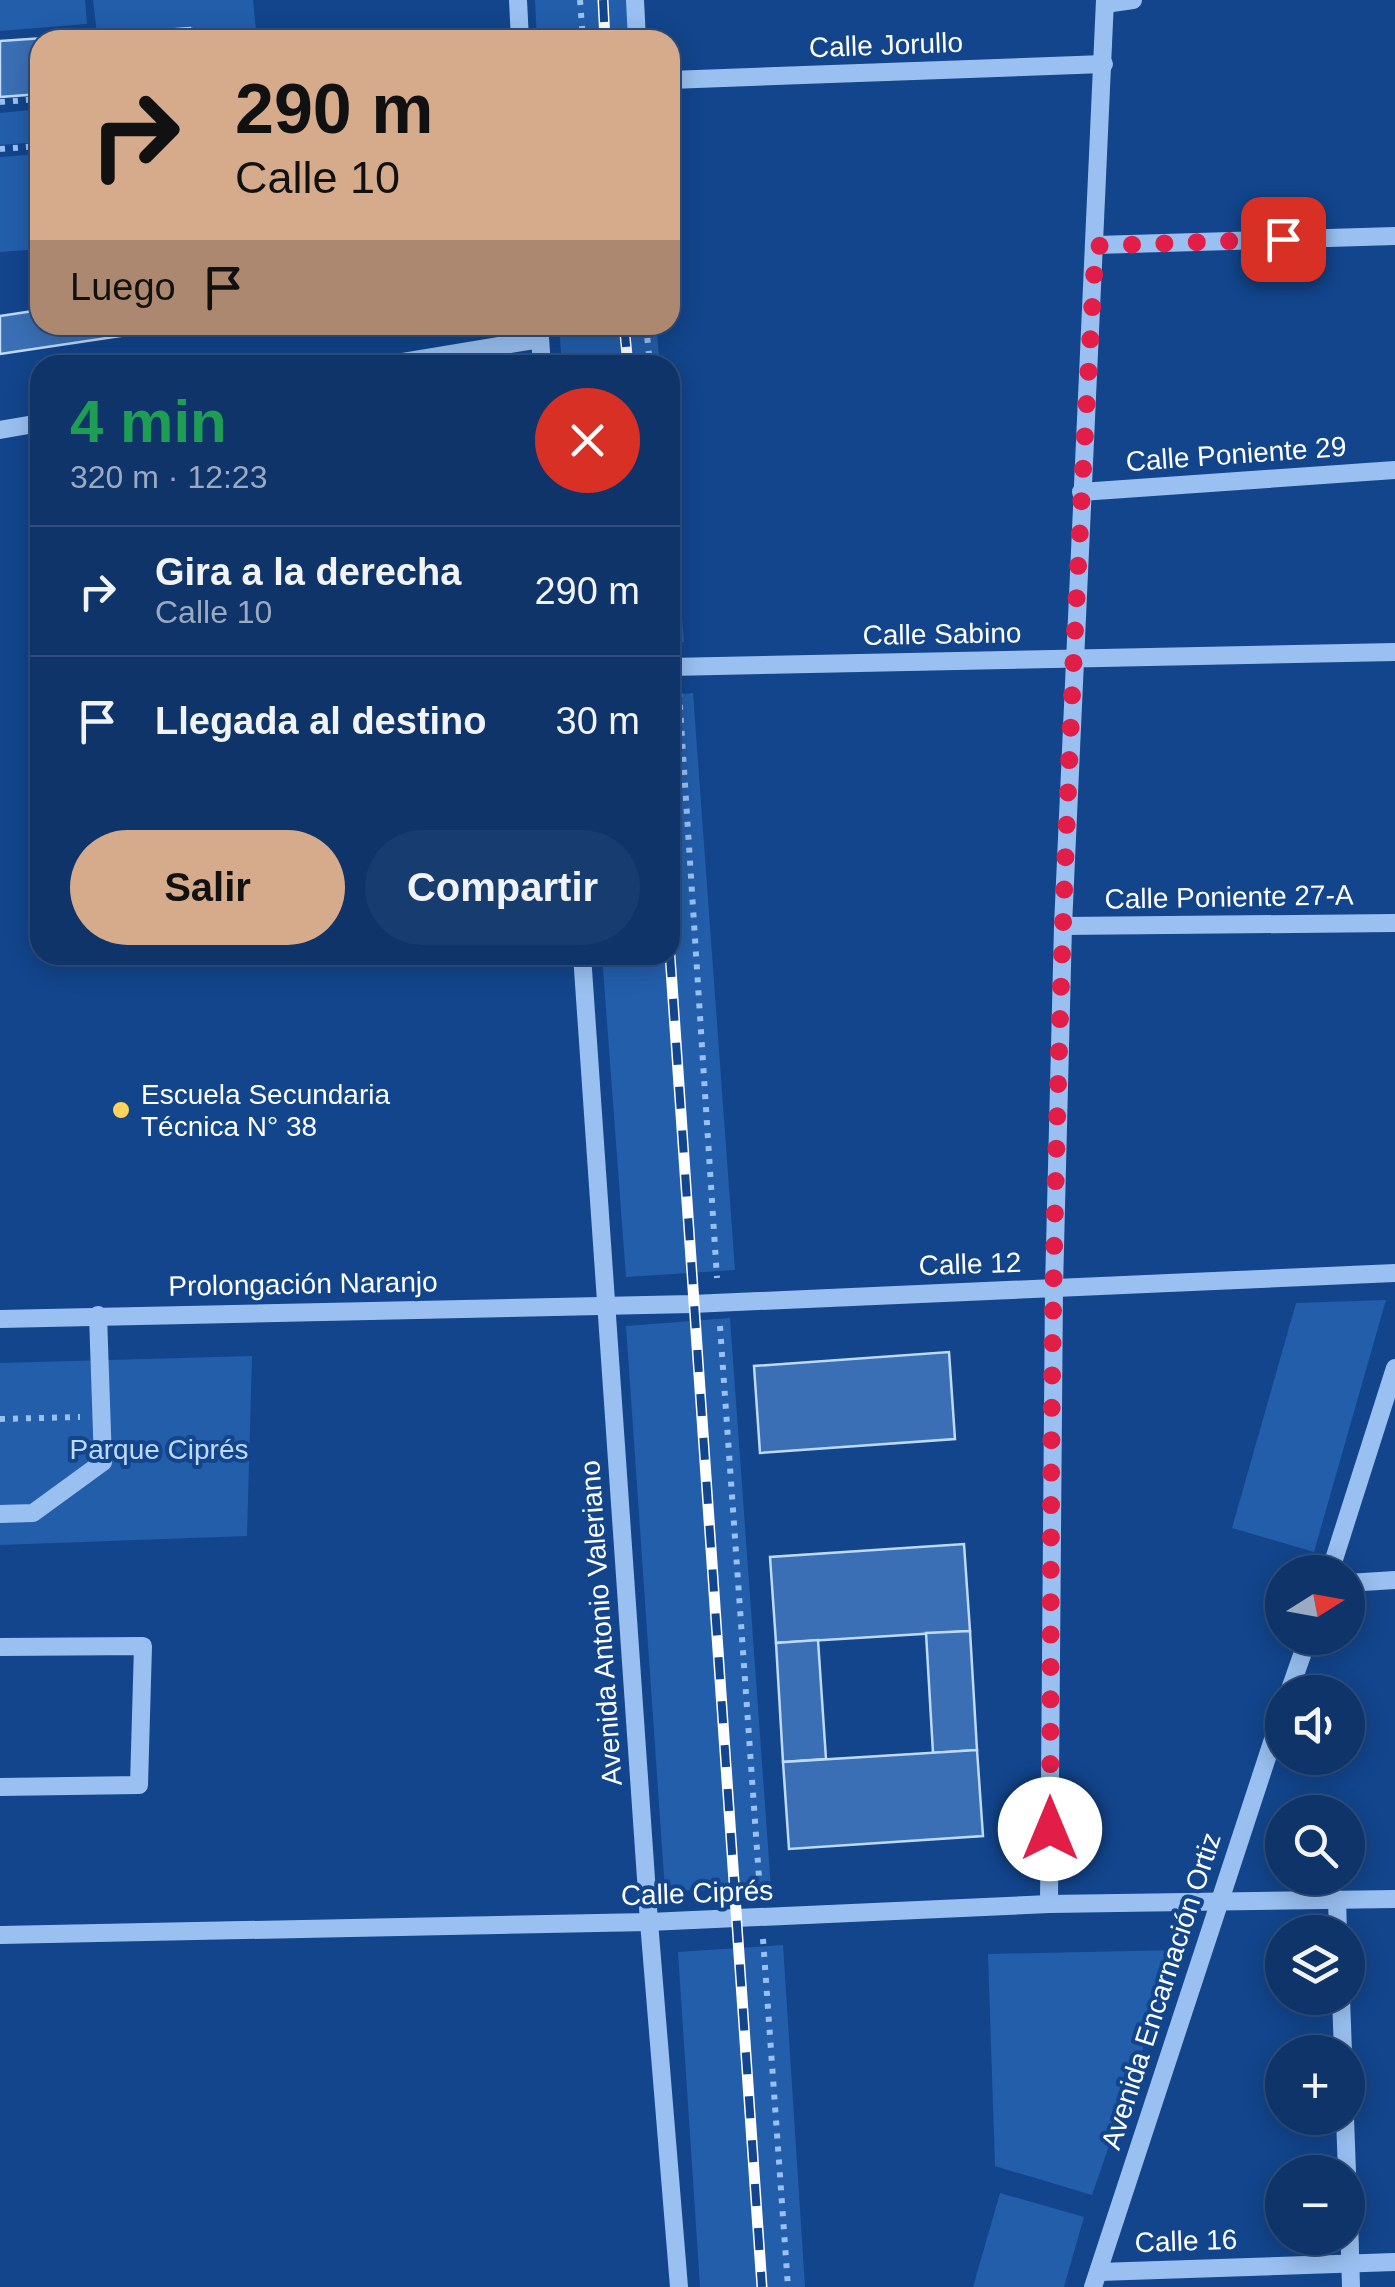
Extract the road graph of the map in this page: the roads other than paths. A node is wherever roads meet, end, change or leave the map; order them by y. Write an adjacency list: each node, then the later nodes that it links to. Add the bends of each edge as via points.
1 (518, 0): 5 (street)
2 (635, 0): 6 (street)
3 (1134, 0): 4 (street)
4 (1105, 2): 7 (street)
5 (520, 30)
6 (636, 30)
7 (1104, 64): 8 (street, Calle Jorullo); 10 (street)
8 (680, 80)
9 (1395, 236): 10 (street)
10 (1096, 246): 16 (street)
11 (526, 335): 12 (street)
12 (433, 355)
13 (30, 425): 14 (street)
14 (0, 430)
15 (1395, 470): 16 (street, Calle Poniente 29)
16 (1081, 492): 18 (street)
17 (1395, 652): 18 (street, Calle Sabino)
18 (1073, 659): 19 (street, Calle Sabino); 21 (street)
19 (680, 666)
20 (1395, 922): 21 (street, Calle Poniente 27-A)
21 (1063, 926): 24 (street)
22 (583, 965): 25 (street, Avenida Antonio Valeriano)
23 (1395, 1273): 24 (street, Calle 12)
24 (1054, 1288): 25 (street, Calle 12); 39 (street)
25 (607, 1306): 26 (street, Prolongación Naranjo); 41 (street, Avenida Antonio Valeriano)
26 (98, 1316): 27 (street, Prolongación Naranjo); 29 (street, via 103,1462 32,1513)
27 (0, 1319)
28 (1395, 1368): 30 (street)
29 (0, 1514)
30 (1335, 1555)
31 (1395, 1580): 32 (street)
32 (1365, 1582)
33 (0, 1646): 35 (street, via 143,1646 139,1785)
34 (1265, 1762): 38 (street, Avenida Encarnación Ortiz)
35 (0, 1788)
36 (1337, 1899): 37 (street, Calle Ciprés); 38 (street, Calle Ciprés); 40 (street)
37 (1395, 1899)
38 (1218, 1900): 39 (street, Calle Ciprés); 46 (street, Avenida Encarnación Ortiz)
39 (1050, 1904): 41 (street, Calle Ciprés)
40 (1337, 1915)
41 (648, 1922): 42 (street, Calle Ciprés); 47 (street, Avenida Antonio Valeriano)
42 (0, 1935)
43 (1350, 2255): 45 (street)
44 (1395, 2262): 45 (street, Calle 16)
45 (1350, 2263): 46 (street, Calle 16); 48 (street)
46 (1096, 2279)
47 (680, 2287)
48 (1351, 2287)

